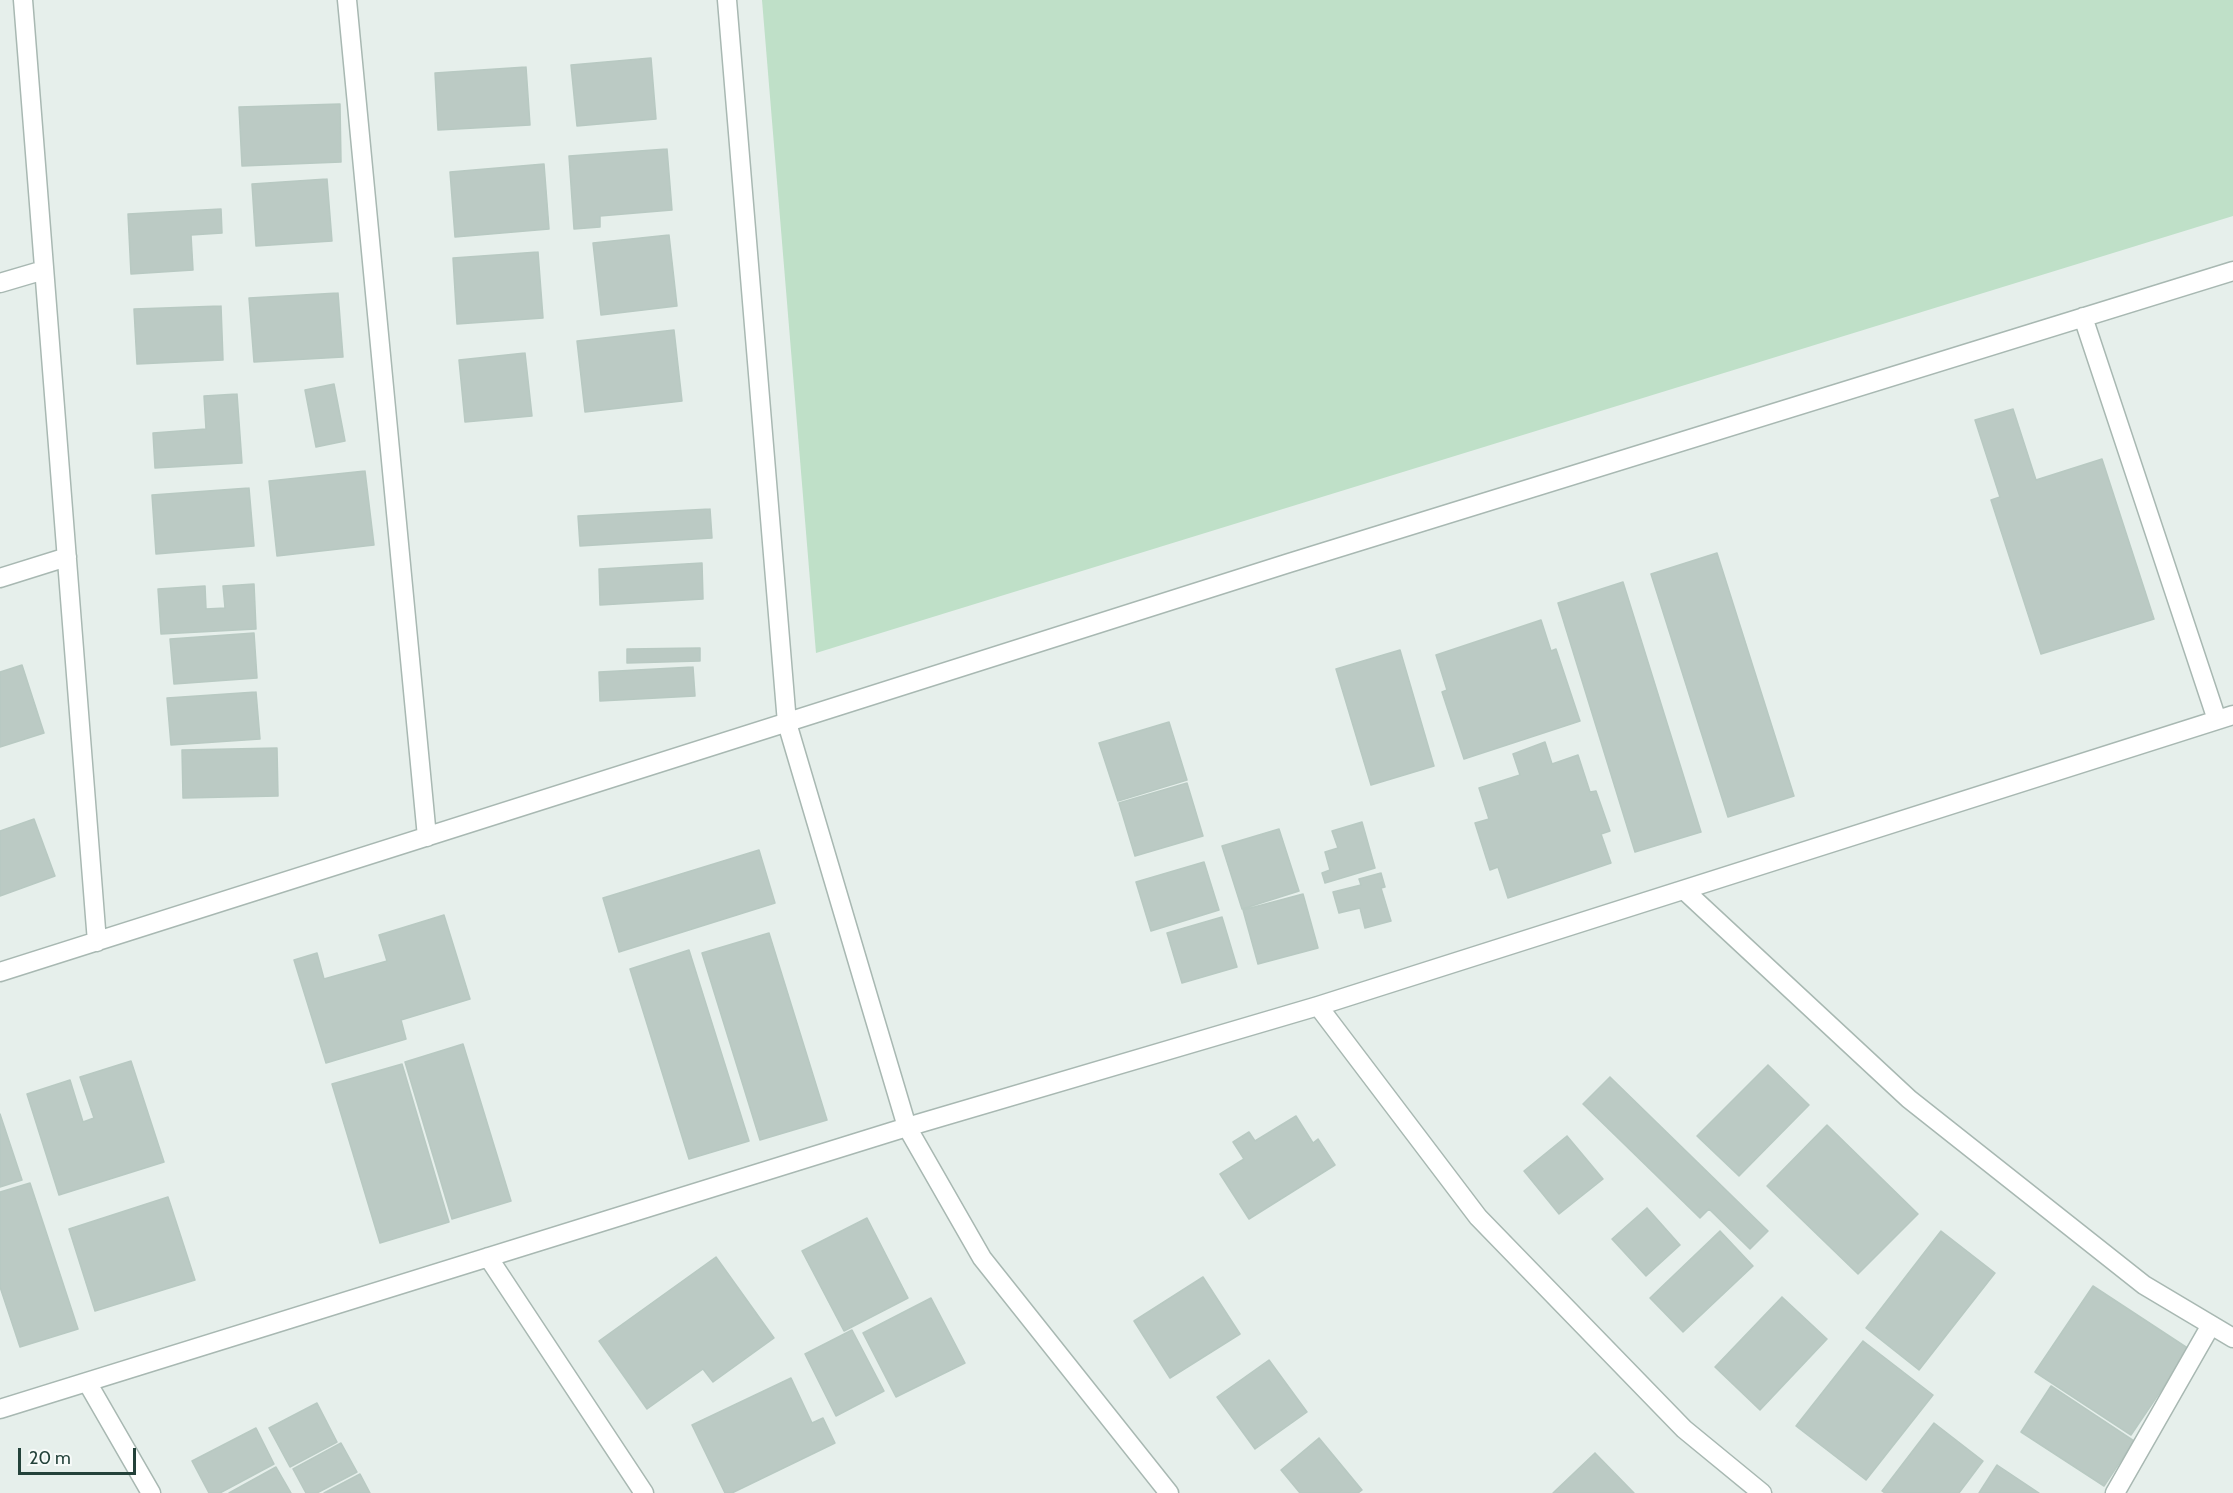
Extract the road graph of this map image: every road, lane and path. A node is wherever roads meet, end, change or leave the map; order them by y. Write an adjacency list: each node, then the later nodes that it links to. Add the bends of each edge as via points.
1 (23, 0): 4 (street)
2 (347, 0): 12 (street)
3 (727, 0): 11 (street)
4 (44, 270): 6 (street); 8 (street)
5 (2233, 271): 7 (street)
6 (0, 283)
7 (2083, 317): 10 (street); 11 (street)
8 (67, 557): 9 (street); 14 (street)
9 (0, 578)
10 (2225, 718): 13 (street)
11 (787, 723): 12 (street); 17 (street)
12 (427, 837): 14 (street)
13 (1684, 890): 16 (street); 19 (street, via 1909,1099 2144,1285)
14 (97, 942): 15 (street)
15 (0, 972)
16 (1318, 1006): 17 (street); 26 (street, via 1478,1217 1684,1429)
17 (907, 1127): 18 (street); 25 (street, via 982,1258)
18 (488, 1257): 21 (street); 24 (street)
19 (2211, 1325): 20 (street); 27 (street)
20 (2233, 1338)
21 (87, 1382): 22 (street); 23 (street)
22 (0, 1409)
23 (151, 1493)
24 (644, 1493)
25 (1169, 1493)
26 (1762, 1493)
27 (2115, 1493)

